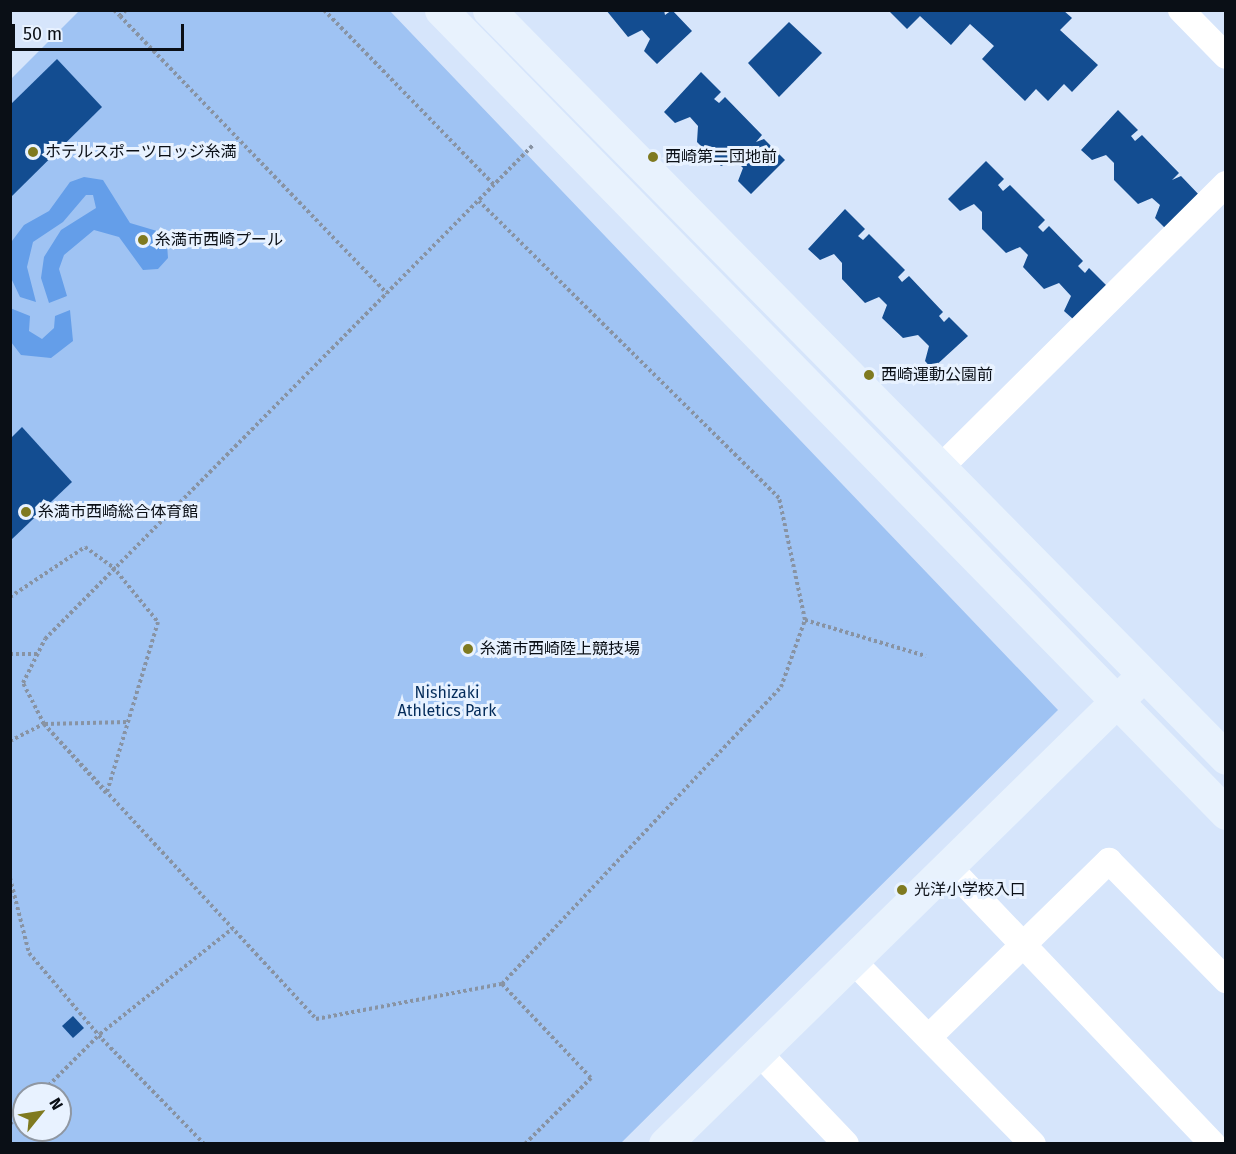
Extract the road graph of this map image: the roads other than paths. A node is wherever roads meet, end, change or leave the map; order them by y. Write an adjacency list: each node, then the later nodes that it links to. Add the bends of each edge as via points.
1 (441, 10): 8 (street)
2 (489, 10): 6 (street)
3 (1181, 10): 4 (street)
4 (1226, 56)
5 (1226, 184): 6 (street)
6 (940, 468): 7 (street)
7 (1144, 675): 8 (street); 9 (street)
8 (1116, 702): 10 (street); 11 (street)
9 (1226, 758)
10 (1226, 813)
11 (948, 866): 12 (street); 13 (street)
12 (1024, 945): 14 (street, via 1110,861); 15 (street); 20 (street)
13 (852, 960): 15 (street); 16 (street)
14 (1226, 980)
15 (929, 1037): 19 (street)
16 (758, 1052): 17 (street); 18 (street)
17 (665, 1143)
18 (846, 1143)
19 (1033, 1143)
20 (1213, 1143)

